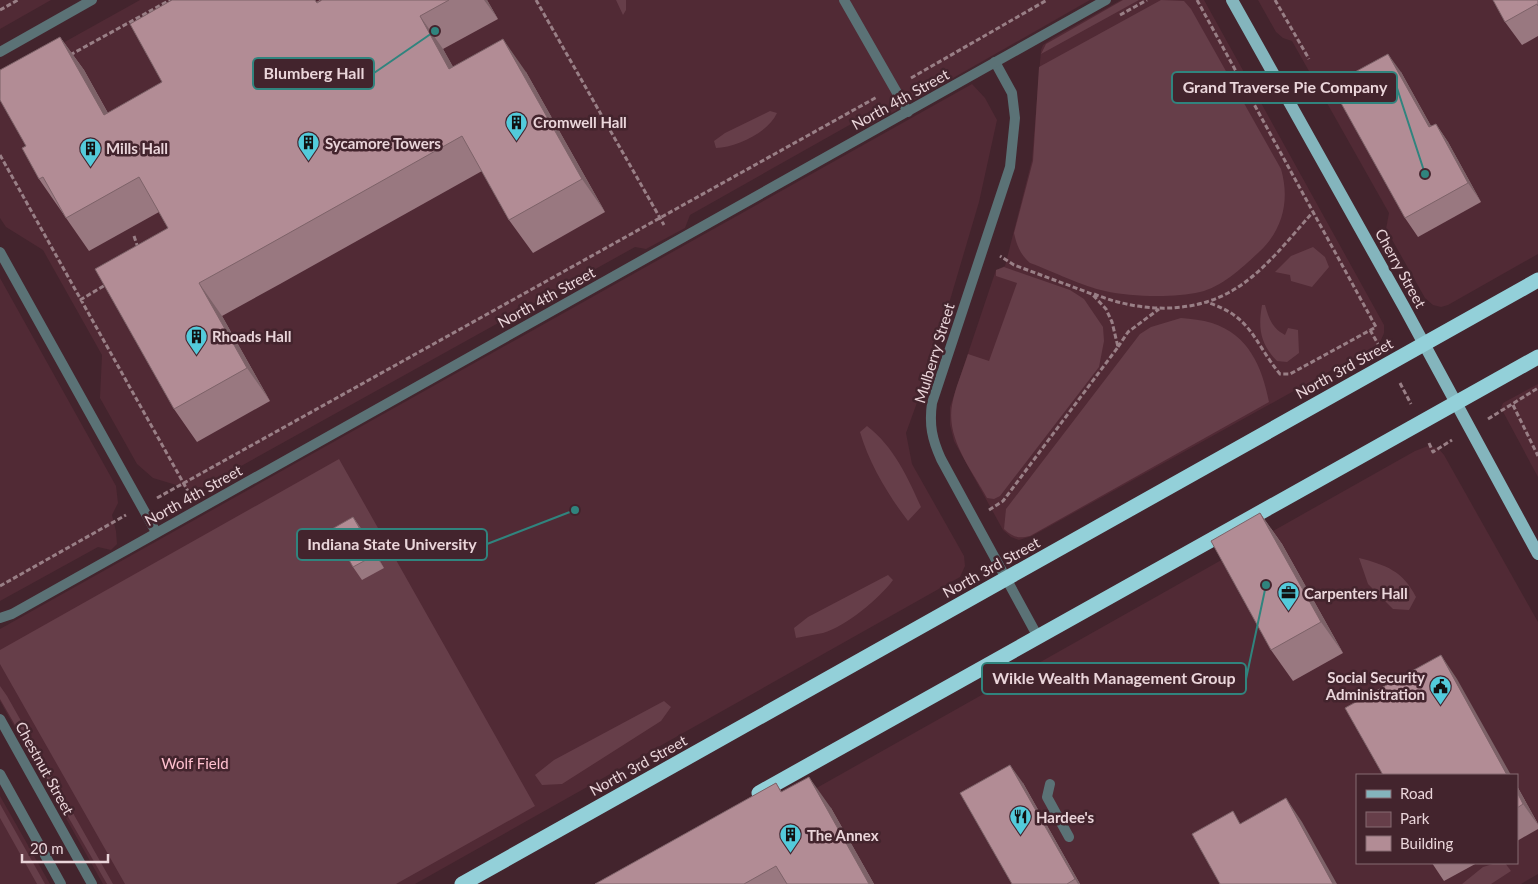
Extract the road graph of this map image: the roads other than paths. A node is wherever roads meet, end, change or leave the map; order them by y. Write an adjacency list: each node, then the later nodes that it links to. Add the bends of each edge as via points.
1 (92, 0): 5 (street)
2 (844, 0): 7 (street)
3 (1106, 0): 6 (street, North 4th Street)
4 (1232, 0): 10 (main road, Cherry Street)
5 (0, 52)
6 (995, 62): 7 (street, North 4th Street); 15 (street, Mulberry Street, via 1012,93 1015,118 1010,167 932,403 930,421 932,440 940,459)
7 (908, 112): 13 (street, North 4th Street)
8 (0, 252): 13 (street)
9 (1538, 280): 10 (highway, North 3rd Street)
10 (1423, 344): 12 (main road, Cherry Street); 15 (highway, North 3rd Street)
11 (1538, 357): 12 (highway)
12 (1455, 403): 14 (main road, Cherry Street); 17 (highway)
13 (156, 532): 16 (street, North 4th Street)
14 (1538, 554)
15 (1006, 579): 17 (street, Mulberry Street); 25 (highway, North 3rd Street)
16 (0, 618)
17 (1038, 637): 21 (highway)
18 (0, 719): 24 (street, Chestnut Street)
19 (0, 774): 23 (street)
20 (1050, 784): 22 (street, via 1047,797)
21 (744, 802)
22 (1069, 836)
23 (61, 884)
24 (92, 884)
25 (462, 884)

